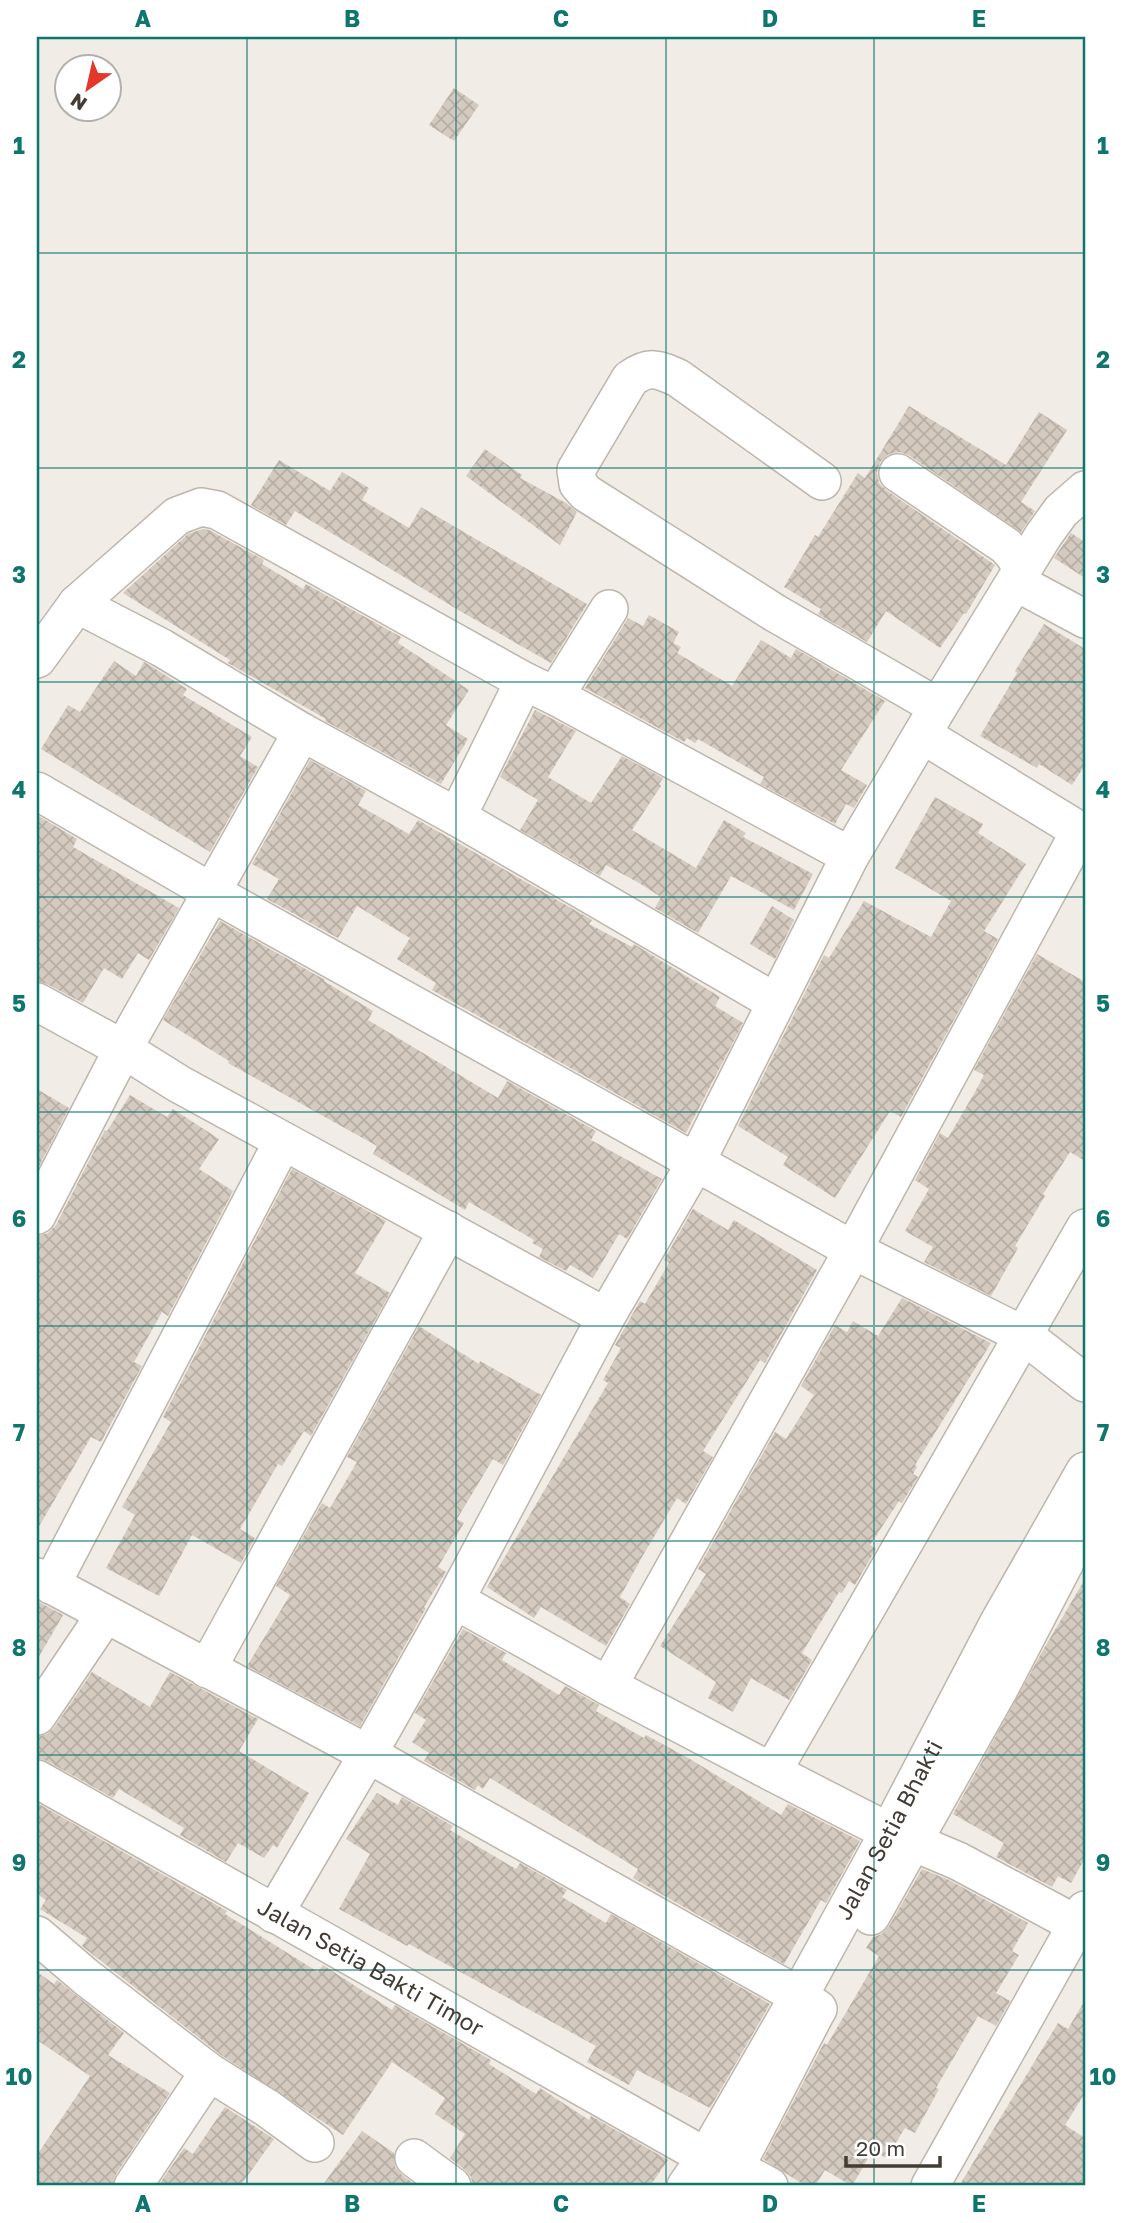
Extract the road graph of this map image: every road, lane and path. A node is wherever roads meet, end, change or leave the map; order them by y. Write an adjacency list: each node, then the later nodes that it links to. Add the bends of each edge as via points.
1 (898, 472): 4 (street, via 1006,546 1014,555)
2 (822, 481): 10 (street, via 678,377 659,369 641,371 630,379 576,470 578,484 586,493 775,613)
3 (1085, 490): 4 (street, via 1061,511)
4 (1019, 576): 7 (street); 10 (street)
5 (77, 604): 8 (street); 9 (street, via 177,516 201,507 217,509); 11 (street, via 162,648)
6 (609, 609): 9 (street)
7 (1085, 619)
8 (37, 659)
9 (540, 689): 13 (street); 15 (street)
10 (930, 721): 14 (street); 15 (street)
11 (302, 732): 13 (street); 16 (street)
12 (37, 791): 16 (street)
13 (457, 817): 18 (street)
14 (1083, 832): 25 (street)
15 (849, 856): 18 (street)
16 (213, 893): 19 (street); 21 (street)
17 (37, 1002): 19 (street)
18 (775, 1002): 21 (street)
19 (123, 1049): 20 (street); 22 (street)
20 (284, 1141): 24 (street); 31 (street)
21 (696, 1161): 25 (street); 26 (street)
22 (37, 1215)
23 (1085, 1228): 27 (street)
24 (448, 1230): 26 (street); 35 (street)
25 (853, 1250): 27 (street); 36 (street)
26 (606, 1317): 32 (street)
27 (1025, 1336): 28 (street); 39 (street)
28 (1085, 1383)
29 (1085, 1471): 34 (street, Jalan Setia Bhakti)
30 (1085, 1524): 34 (street, Jalan Setia Bhakti)
31 (44, 1581): 33 (street)
32 (455, 1600): 36 (street); 38 (street)
33 (105, 1615): 35 (street); 37 (street)
34 (1011, 1632): 41 (street, Jalan Setia Bhakti)
35 (207, 1669): 38 (street)
36 (608, 1686): 39 (street)
37 (37, 1716)
38 (368, 1754): 42 (street); 45 (street)
39 (772, 1772): 41 (street)
40 (37, 1779): 42 (street, Jalan Setia Bakti Timor)
41 (901, 1838): 43 (street); 45 (street, Jalan Setia Bhakti)
42 (274, 1914): 49 (street, Jalan Setia Bakti Timor)
43 (1083, 1922): 53 (street)
44 (37, 1935): 46 (street)
45 (809, 2002): 49 (street, Jalan Setia Bhakti)
46 (209, 2072): 47 (street); 50 (street)
47 (315, 2143)
48 (414, 2158): 51 (street)
49 (712, 2174): 52 (street, Jalan Setia Bakti Timor)
50 (133, 2186)
51 (452, 2186)
52 (769, 2186)
53 (930, 2186)

